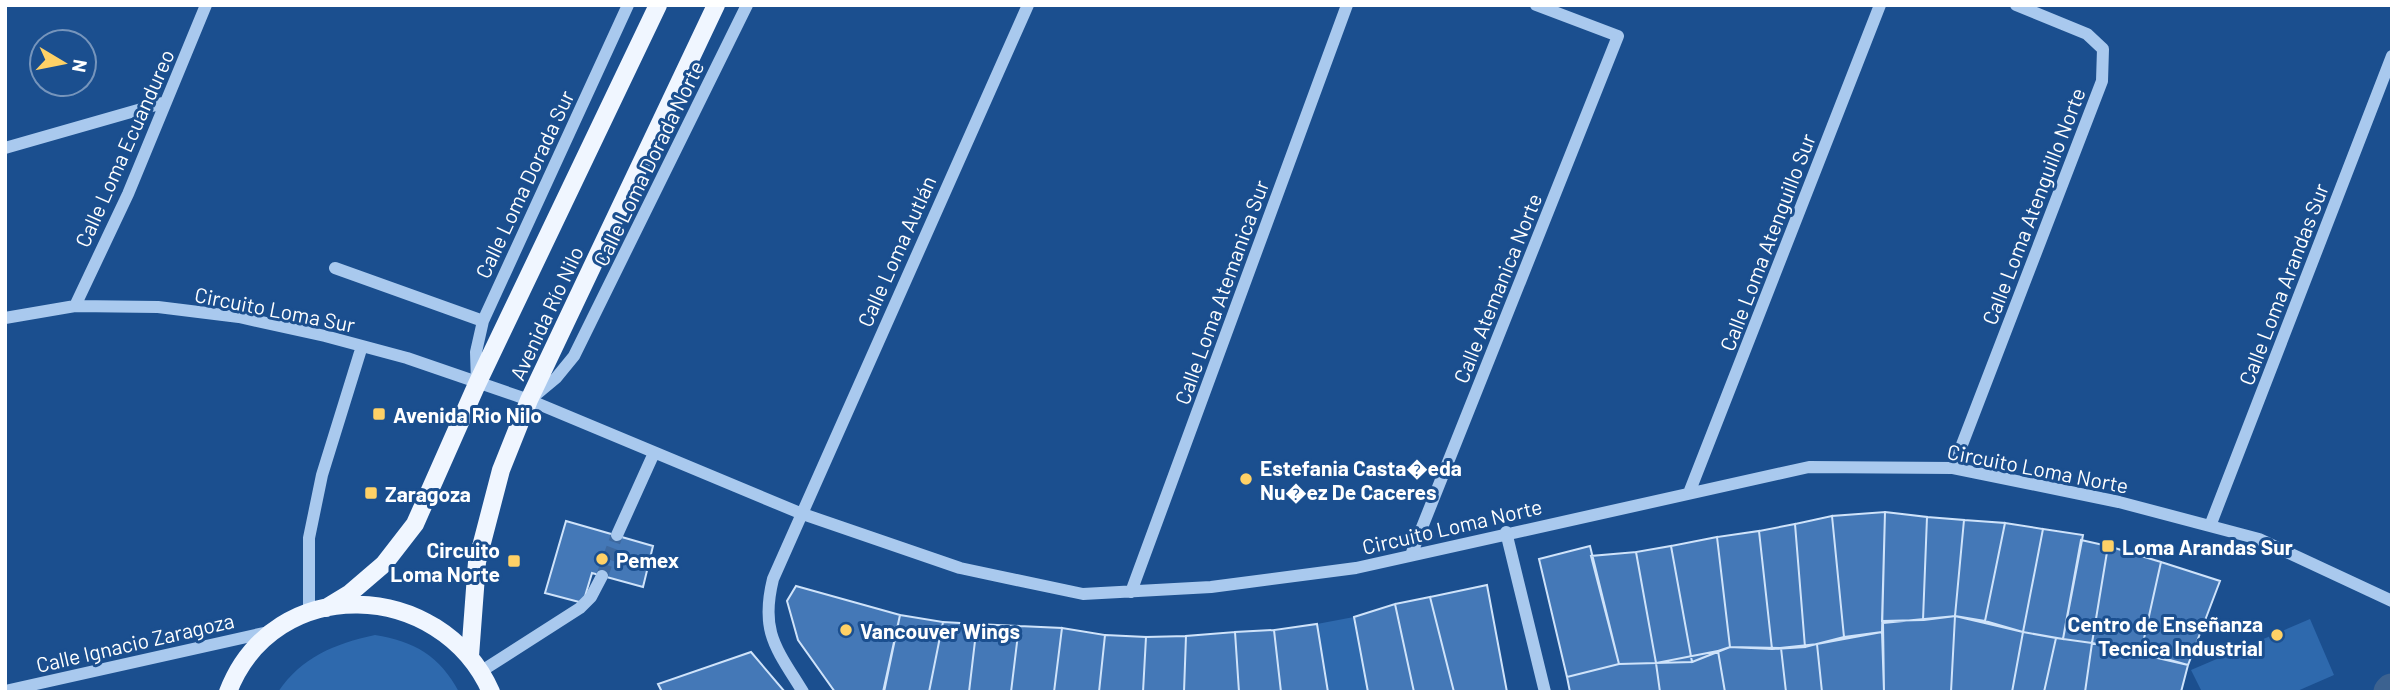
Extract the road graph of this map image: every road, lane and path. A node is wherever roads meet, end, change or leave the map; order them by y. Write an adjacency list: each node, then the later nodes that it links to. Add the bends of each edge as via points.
1 (206, 5): 12 (street, Calle Loma Ecuandureo)
2 (628, 5): 17 (street, Calle Loma Dorada Sur)
3 (658, 5): 19 (main road, Avenida Río Nilo)
4 (716, 5): 20 (main road, Avenida Río Nilo)
5 (747, 5): 20 (street, Calle Loma Dorada Norte, via 574,356)
6 (1028, 5): 24 (street, Calle Loma Autlán)
7 (1347, 5): 30 (street, Calle Loma Atemanica Sur)
8 (1536, 5): 28 (street, Calle Atemanica Norte, via 1618,36)
9 (1880, 5): 23 (street, Calle Loma Atenguillo Sur)
10 (2016, 5): 22 (street, Calle Loma Atenguillo Norte, via 2087,34 2103,49 2102,81)
11 (2392, 56): 25 (street, Calle Loma Arandas Sur)
12 (166, 102): 13 (street); 15 (street, Calle Loma Ecuandureo)
13 (5, 148)
14 (335, 268): 17 (street)
15 (75, 306): 16 (street, Circuito Loma Sur); 18 (street, Circuito Loma Sur, via 158,307 239,317)
16 (5, 318)
17 (483, 321): 19 (street, Calle Loma Dorada Sur, via 476,352)
18 (362, 346): 19 (street, Circuito Loma Sur); 32 (street, via 322,475 312,526)
19 (477, 384): 20 (street, Circuito Loma Sur); 32 (main road, Avenida Río Nilo, via 415,524 384,564 349,594)
20 (529, 400): 21 (street, Circuito Loma Norte); 34 (main road, Avenida Río Nilo, via 487,515 477,562)
21 (654, 453): 24 (street, Circuito Loma Norte); 27 (street)
22 (1953, 468): 23 (street, Circuito Loma Norte, via 1809,467); 25 (street, Circuito Loma Norte)
23 (1689, 493): 26 (street, Circuito Loma Norte)
24 (800, 513): 30 (street, Circuito Loma Norte, via 960,569 1083,594); 39 (street, Calle Loma Autlán, via 766,607 770,635)
25 (2210, 526): 31 (street, Circuito Loma Norte, via 2259,539)
26 (1506, 532): 28 (street, Circuito Loma Norte); 40 (street)
27 (617, 536)
28 (1410, 555): 30 (street, Circuito Loma Norte, via 1356,568 1237,584)
29 (601, 576): 35 (street, via 580,608)
30 (1131, 592)
31 (2392, 601)
32 (317, 610): 33 (main road, Avenida Río Nilo); 34 (main road, via 368,604 406,611 441,629)
33 (273, 631): 36 (street, Calle Ignacio Zaragoza); 37 (main road, Avenida Río Nilo, via 239,667)
34 (470, 656): 35 (main road)
35 (480, 672): 38 (main road)
36 (5, 691)
37 (228, 692)
38 (491, 692)
39 (803, 692)
40 (1545, 692)

